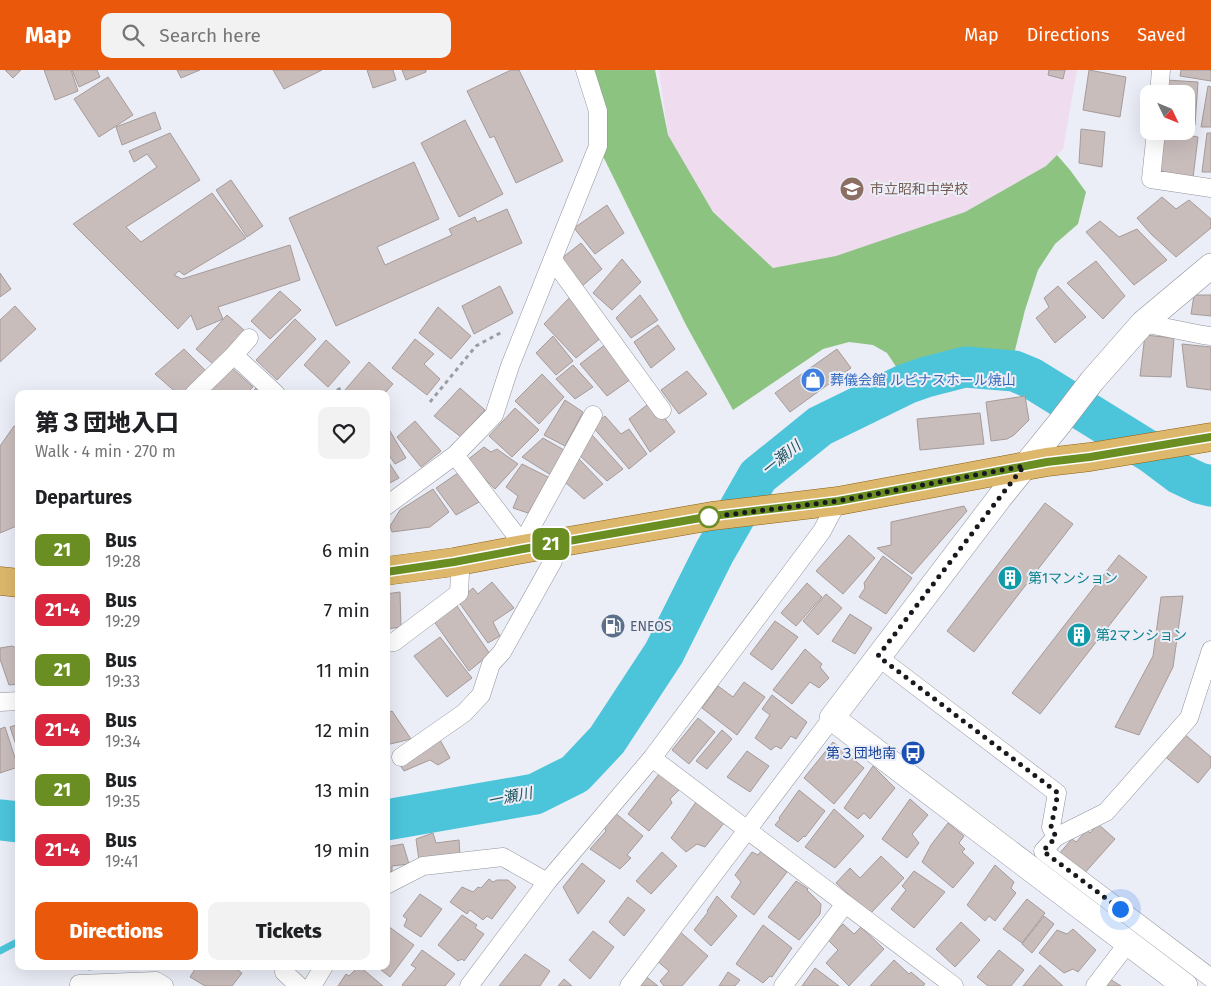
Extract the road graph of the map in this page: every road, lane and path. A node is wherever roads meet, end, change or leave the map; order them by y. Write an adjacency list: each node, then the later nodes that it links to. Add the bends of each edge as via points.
1 (585, 70): 6 (street, via 598,111 598,146)
2 (1161, 70): 3 (street)
3 (1160, 85)
4 (1155, 140): 5 (street, via 1152,179)
5 (1211, 188)
6 (552, 260): 8 (street); 18 (street)
7 (1211, 266): 9 (street)
8 (532, 313): 17 (path, via 476,346); 21 (street, via 494,415)
9 (1143, 323): 10 (street); 22 (street)
10 (1211, 336)
11 (249, 338): 12 (street)
12 (234, 355): 14 (street); 15 (street)
13 (341, 388): 16 (path)
14 (198, 390)
15 (272, 390)
16 (337, 390)
17 (430, 402)
18 (662, 410)
19 (594, 415): 25 (street)
20 (1203, 438): 22 (main road)
21 (455, 455): 24 (street); 25 (street, via 515,534)
22 (1024, 466): 23 (main road); 33 (street)
23 (838, 501): 25 (main road); 38 (street, via 822,531)
24 (390, 503)
25 (526, 540): 27 (main road)
26 (553, 561): 37 (street, via 502,652 491,664 481,695 464,713)
27 (454, 562): 28 (main road); 31 (street, via 460,573 459,593)
28 (390, 571)
29 (0, 581): 30 (main road)
30 (15, 583)
31 (390, 642)
32 (1211, 650): 40 (street, via 1189,718 1106,812)
33 (878, 656): 36 (street); 40 (street, via 1058,793 1051,827)
34 (15, 701): 35 (street)
35 (0, 702)
36 (832, 718): 39 (street); 44 (street)
37 (401, 757)
38 (652, 758): 39 (street); 42 (street)
39 (748, 830): 43 (street); 54 (street)
40 (1056, 837): 47 (street, via 1043,851)
41 (390, 882): 42 (street, via 423,866 503,857)
42 (548, 882): 53 (street)
43 (845, 904): 49 (street); 55 (street)
44 (1128, 943): 56 (street); 57 (street)
45 (285, 970): 51 (street)
46 (322, 970): 52 (street)
47 (1211, 978)
48 (79, 984): 50 (street, via 156,982)
49 (946, 984)
50 (164, 986)
51 (299, 986)
52 (312, 986)
53 (469, 986)
54 (629, 986)
55 (783, 986)
56 (1095, 986)
57 (1185, 986)

